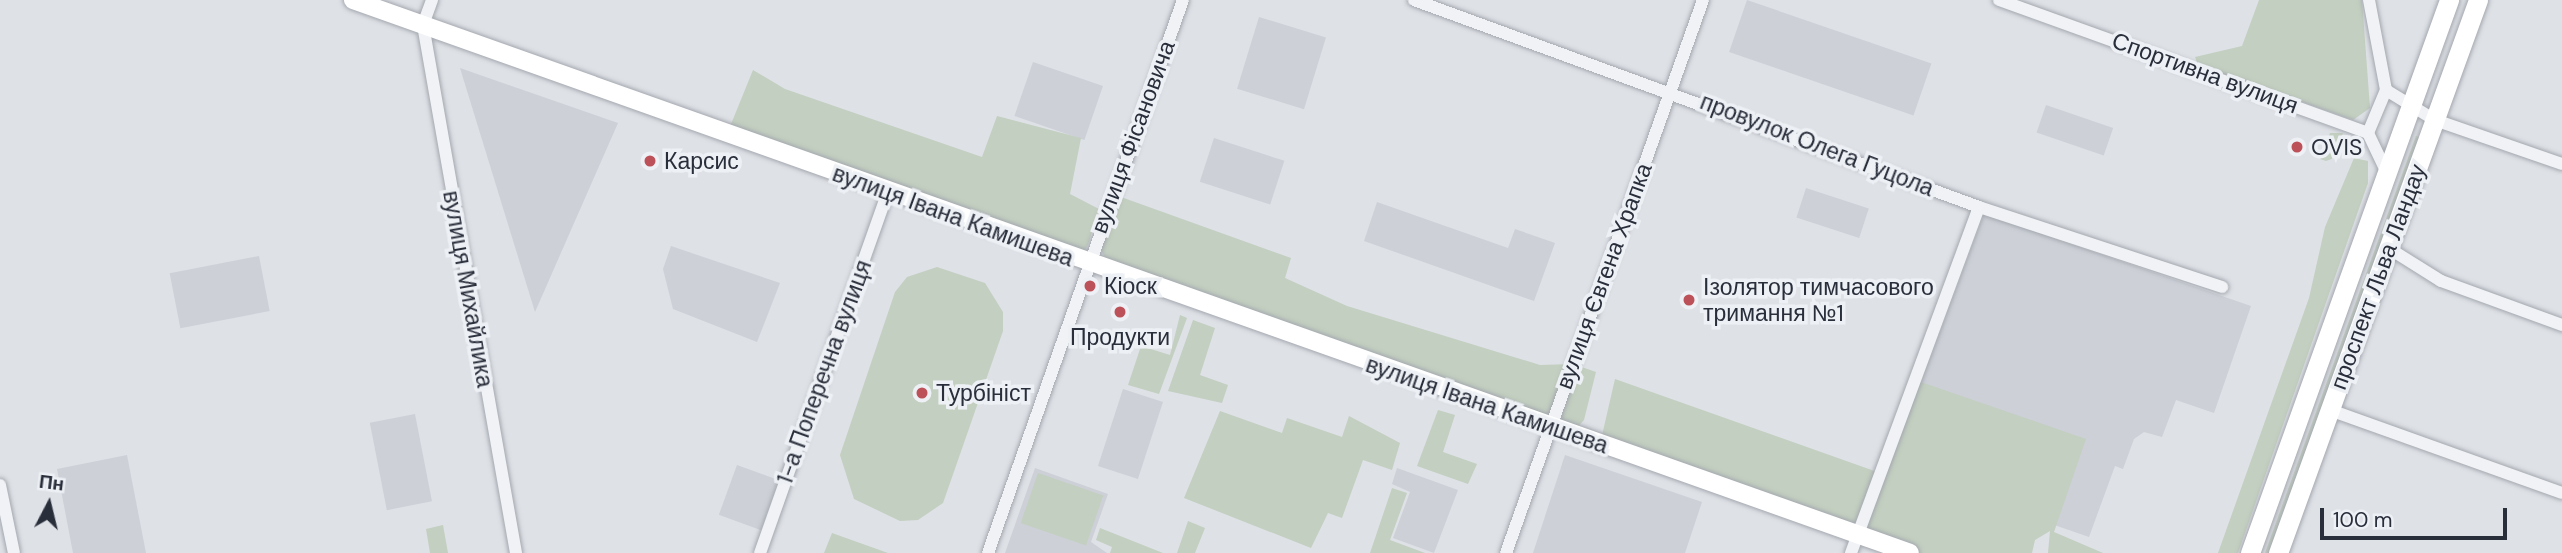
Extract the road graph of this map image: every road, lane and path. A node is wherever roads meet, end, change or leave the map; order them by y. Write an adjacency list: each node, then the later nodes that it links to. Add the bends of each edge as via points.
1 (353, 0): 10 (street, вулиця Івана Камишева)
2 (432, 0): 10 (street)
3 (1183, 0): 21 (street, вулиця Фісановича)
4 (1415, 0): 11 (street, провулок Олега Гуцола)
5 (1703, 0): 11 (street, вулиця Євгена Храпка)
6 (1999, 0): 15 (street, Спортивна вулиця)
7 (2369, 0): 12 (street)
8 (2449, 0): 13 (main road, проспект Льва Ландау)
9 (2478, 0): 14 (main road, проспект Льва Ландау)
10 (423, 25): 18 (street, вулиця Івана Камишева); 30 (street, вулиця Михайлика)
11 (1671, 89): 19 (street, провулок Олега Гуцола); 25 (street, вулиця Євгена Храпка)
12 (2386, 90): 13 (street); 15 (street)
13 (2410, 106): 14 (street); 17 (main road, проспект Льва Ландау)
14 (2435, 120): 16 (street); 20 (main road, проспект Льва Ландау)
15 (2368, 133): 17 (street)
16 (2562, 164)
17 (2388, 174): 36 (main road, проспект Льва Ландау)
18 (888, 192): 21 (street, вулиця Івана Камишева); 31 (street, 1-а Поперечна вулиця)
19 (1979, 207): 22 (street, провулок Олега Гуцола); 28 (street)
20 (2390, 249): 23 (street, via 2441,281); 24 (main road, проспект Льва Ландау)
21 (1087, 264): 25 (street, вулиця Івана Камишева); 32 (street, вулиця Фісановича)
22 (2221, 287)
23 (2562, 325)
24 (2330, 410): 27 (street); 37 (main road, проспект Льва Ландау)
25 (1550, 427): 28 (street, вулиця Івана Камишева); 33 (street, вулиця Євгена Храпка)
26 (0, 485): 29 (street)
27 (2562, 493)
28 (1858, 534): 34 (street); 35 (street, вулиця Івана Камишева)
29 (14, 553)
30 (516, 553)
31 (760, 553)
32 (988, 553)
33 (1506, 553)
34 (1851, 553)
35 (1910, 553)
36 (2250, 553)
37 (2278, 553)

